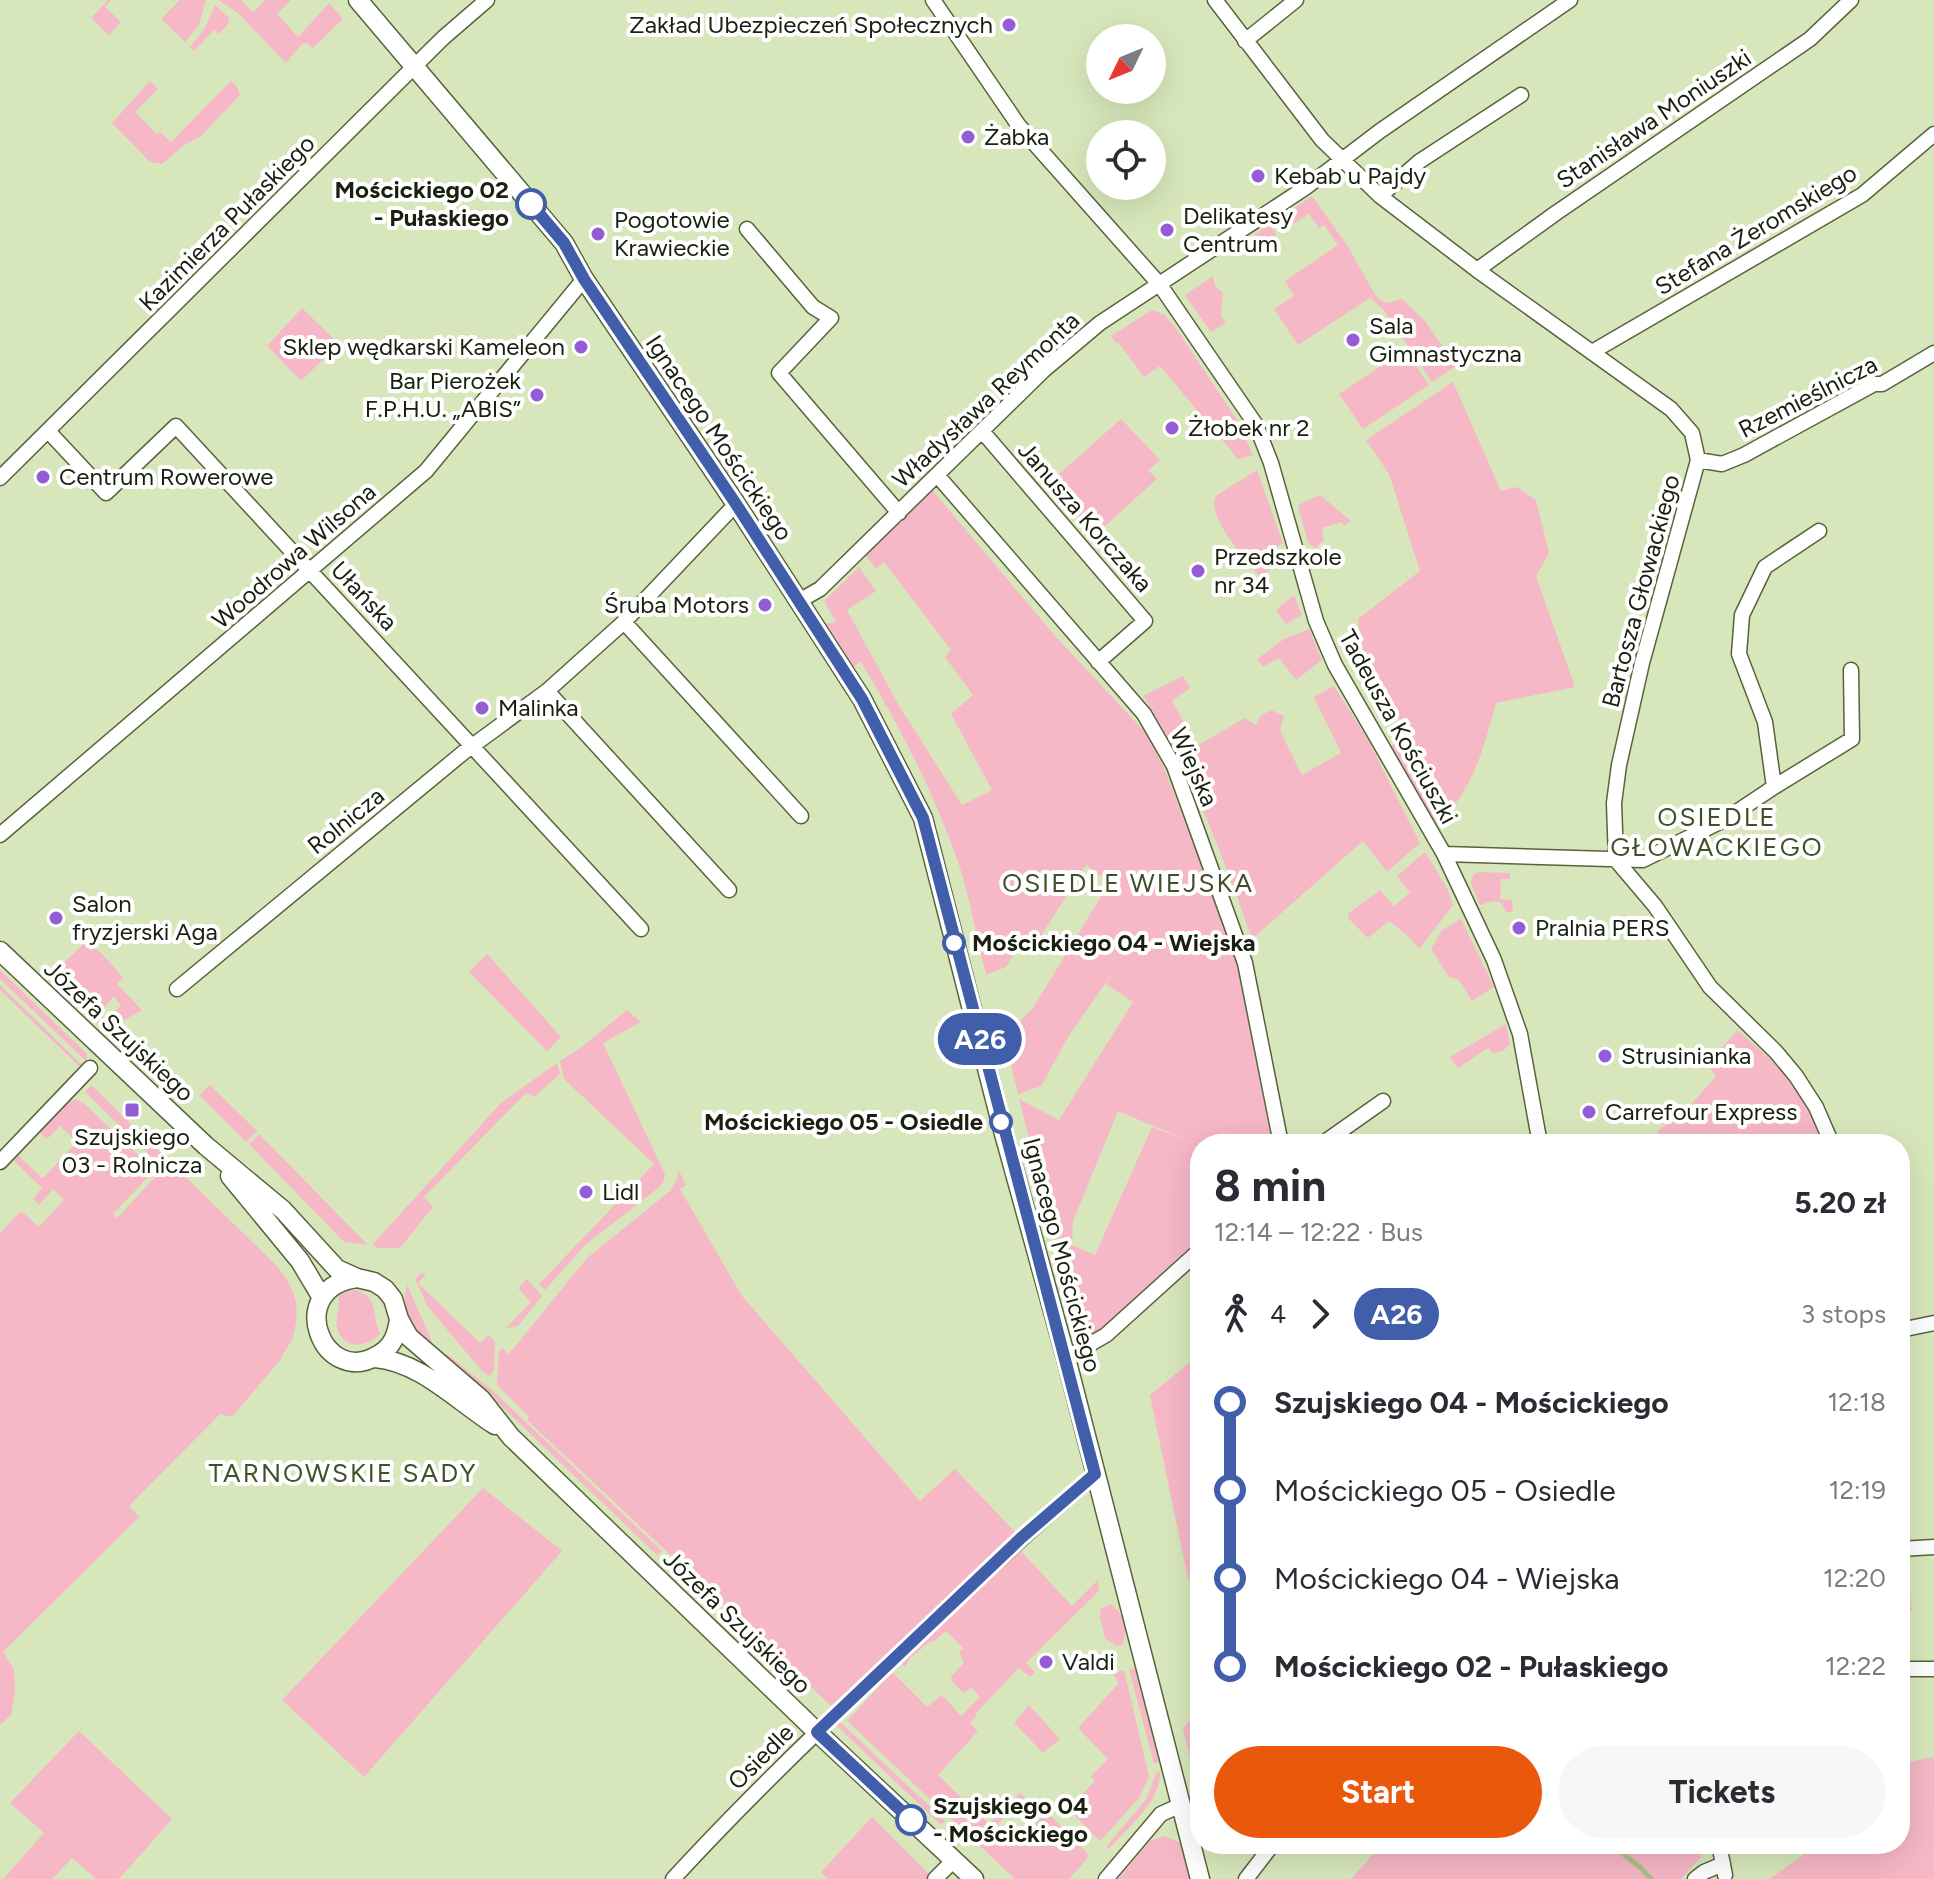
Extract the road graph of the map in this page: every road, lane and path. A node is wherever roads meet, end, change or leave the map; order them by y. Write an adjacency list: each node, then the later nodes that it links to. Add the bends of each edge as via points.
1 (358, 0): 9 (street, Ignacego Mościckiego)
2 (487, 0): 9 (street, Kazimierza Pułaskiego)
3 (933, 0): 17 (street, Tadeusza Kościuszki, via 1019,126)
4 (1215, 0): 8 (street, Bartosza Głowackiego)
5 (1296, 0): 8 (street)
6 (1570, 0): 12 (street, Władysława Reymonta)
7 (1851, 0): 15 (street, Stanisława Moniuszki, via 1810,39)
8 (1245, 41): 12 (street, Bartosza Głowackiego)
9 (415, 67): 16 (street, Ignacego Mościckiego, via 564,243); 21 (street, Kazimierza Pułaskiego)
10 (1521, 95): 13 (street, via 1420,161)
11 (1934, 134): 18 (street, Stefana Żeromskiego, via 1862,195)
12 (1342, 160): 13 (street, Bartosza Głowackiego); 17 (street, Władysława Reymonta)
13 (1380, 196): 15 (street, Bartosza Głowackiego)
14 (747, 229): 26 (street, via 813,307 831,318 779,373)
15 (1477, 270): 18 (street, Bartosza Głowackiego)
16 (584, 279): 25 (street, Ignacego Mościckiego); 28 (street, Woodrowa Wilsona, via 426,471)
17 (1160, 285): 20 (street, Władysława Reymonta, via 1100,323); 38 (street, Tadeusza Kościuszki, via 1256,425 1329,651)
18 (1592, 352): 22 (street, Bartosza Głowackiego, via 1681,419 1692,433)
19 (1934, 353): 22 (street, Rzemieślnicza, via 1744,455 1722,464)
20 (982, 431): 23 (street, Władysława Reymonta); 31 (street, Janusza Korczaka, via 1145,621)
21 (49, 432): 24 (street, Kazimierza Pułaskiego); 28 (street, Ułańska, via 106,493 176,426)
22 (1698, 460): 39 (street, Bartosza Głowackiego, via 1619,765)
23 (937, 475): 26 (street, Władysława Reymonta); 31 (street, Wiejska)
24 (0, 478)
25 (736, 504): 29 (street, Ignacego Mościckiego); 30 (street, Rolnicza)
26 (899, 513): 29 (street, Władysława Reymonta, via 820,589)
27 (1819, 531): 35 (street, via 1765,567 1742,615 1739,654 1765,722)
28 (310, 571): 34 (street, Ułańska); 37 (street, Woodrowa Wilsona)
29 (799, 601): 59 (street, Ignacego Mościckiego, via 862,699 923,818)
30 (624, 622): 33 (street, Rolnicza); 36 (street)
31 (1098, 662): 46 (street, Wiejska, via 1144,714 1183,788 1245,963)
32 (1851, 670): 35 (street, via 1852,739)
33 (547, 691): 34 (street, Rolnicza); 40 (street)
34 (473, 745): 41 (street, Ułańska); 43 (street, Rolnicza)
35 (1774, 787): 39 (street, via 1726,819 1643,860)
36 (801, 816)
37 (0, 835)
38 (1444, 854): 39 (street); 48 (street, Tadeusza Kościuszki, via 1494,960 1520,1034)
39 (1616, 860): 49 (street, via 1710,987 1796,1076)
40 (729, 890)
41 (641, 929)
42 (0, 951): 50 (street, Józefa Szujskiego)
43 (177, 989)
44 (90, 1068): 51 (street)
45 (1383, 1101): 47 (street)
46 (1279, 1134)
47 (1336, 1134)
48 (1538, 1134)
49 (1828, 1134)
50 (206, 1146): 53 (street, Józefa Szujskiego, via 283,1210 337,1269); 54 (street, Józefa Szujskiego, via 300,1261)
51 (0, 1162)
52 (1190, 1259): 59 (street, via 1106,1335)
53 (357, 1278): 54 (street, via 339,1283); 55 (street, Józefa Szujskiego, via 385,1289)
54 (322, 1298): 58 (street, Józefa Szujskiego, via 316,1317 324,1344 342,1359)
55 (399, 1319): 58 (street, via 393,1341); 60 (street, Józefa Szujskiego, via 409,1337 481,1399)
56 (1934, 1323): 57 (street)
57 (1910, 1328)
58 (375, 1358): 60 (street, Józefa Szujskiego, via 395,1360 423,1374)
59 (1066, 1358): 61 (street, Ignacego Mościckiego)
60 (504, 1431): 66 (street, Józefa Szujskiego)
61 (1095, 1474): 66 (street, Osiedle); 67 (street, Ignacego Mościckiego)
62 (1934, 1547): 63 (street)
63 (1910, 1548)
64 (1910, 1669): 65 (street)
65 (1934, 1669)
66 (817, 1732): 72 (street, Józefa Szujskiego); 73 (street, Osiedle)
67 (1181, 1805): 68 (street, Ignacego Mościckiego); 76 (street, via 1161,1814)
68 (1190, 1840)
69 (1194, 1854): 77 (street, Ignacego Mościckiego)
70 (1265, 1854): 78 (street)
71 (1721, 1854): 79 (street, via 1724,1869)
72 (954, 1860): 74 (street); 75 (street, Józefa Szujskiego)
73 (673, 1879)
74 (935, 1879)
75 (974, 1879)
76 (1106, 1879)
77 (1200, 1879)
78 (1246, 1879)
79 (1695, 1879)

